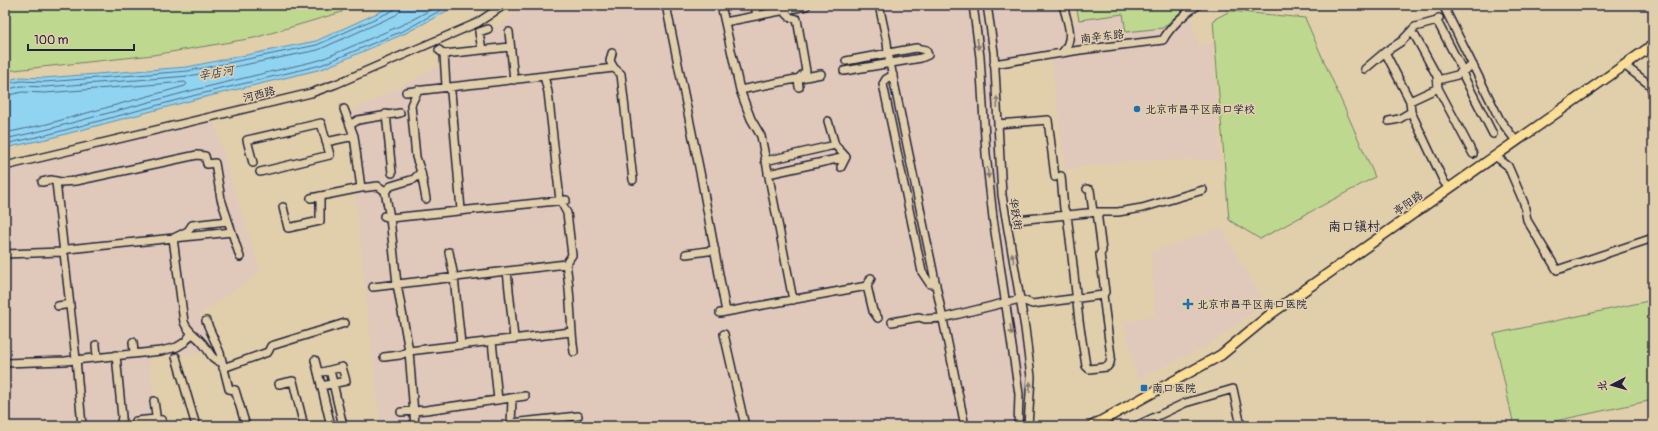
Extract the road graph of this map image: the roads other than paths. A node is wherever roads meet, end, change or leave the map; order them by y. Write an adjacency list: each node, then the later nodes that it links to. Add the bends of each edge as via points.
1 (504, 5): 66 (street, 河西路, via 477,23 311,93)
2 (666, 5): 94 (street)
3 (721, 5): 14 (street)
4 (755, 5): 13 (street)
5 (879, 5): 24 (street)
6 (973, 5): 112 (street, 华跃街, one-way to 112, via 980,57 986,154)
7 (986, 5): 27 (street, 华跃街)
8 (1063, 5): 21 (street, via 1070,38)
9 (1198, 5): 21 (street, 南辛东路, via 1186,14 1163,40)
10 (1443, 5): 28 (street)
11 (806, 6): 12 (street)
12 (783, 10): 13 (street); 37 (street, via 790,17 797,19 806,71)
13 (758, 16): 14 (street)
14 (725, 22): 44 (street)
15 (488, 29): 20 (street, via 479,32)
16 (509, 32): 19 (street)
17 (1411, 33): 22 (street); 33 (street, via 1418,26 1438,19); 39 (street, via 1416,36)
18 (1653, 45): 29 (main road, 亭阳路)
19 (510, 47): 20 (street); 38 (street)
20 (482, 50): 40 (street, via 441,52)
21 (1062, 52): 27 (street, 南辛东路)
22 (1386, 52): 31 (street); 47 (street)
23 (612, 53): 30 (street, via 610,61)
24 (888, 53): 25 (street); 26 (street); 26 (street, via 916,48 926,50 928,55)
25 (846, 61)
26 (890, 63): 32 (street); 35 (street)
27 (994, 64): 54 (street, 华跃街, one-way to 27)
28 (1473, 65): 33 (street); 58 (street, via 1500,120)
29 (1624, 65): 46 (street, via 1650,85); 58 (main road, 亭阳路)
30 (614, 68): 36 (street); 72 (street, via 621,74)
31 (1365, 69)
32 (844, 71)
33 (1462, 72): 39 (street); 56 (street)
34 (821, 74): 37 (street)
35 (893, 75): 105 (street); 105 (street, via 883,84 884,92 922,272 930,284)
36 (544, 76): 38 (street); 83 (street)
37 (798, 79): 41 (street); 44 (street)
38 (514, 80): 40 (street)
39 (1438, 80): 42 (street)
40 (446, 86): 43 (street); 85 (street, via 451,92)
41 (799, 87)
42 (1438, 88): 47 (street); 61 (street)
43 (418, 90): 45 (street); 69 (street, via 411,105 416,157)
44 (740, 90): 64 (street, via 751,119 761,136)
45 (406, 92)
46 (1653, 92)
47 (1410, 101): 49 (street)
48 (344, 109): 55 (street)
49 (1411, 112): 53 (street); 76 (street)
50 (400, 113): 51 (street)
51 (386, 114): 55 (street, via 358,120); 70 (street)
52 (828, 121): 60 (street)
53 (1389, 121)
54 (998, 124): 87 (street, via 1048,120); 109 (street, 华跃街, one-way to 54, via 1002,195)
55 (350, 125): 57 (street)
56 (1492, 134)
57 (354, 136): 59 (street); 75 (street)
58 (1516, 141): 62 (main road, 亭阳路)
59 (326, 142): 65 (street, via 321,123 247,140); 68 (street, via 330,155)
60 (835, 145): 63 (street); 64 (street)
61 (1473, 154)
62 (1495, 156): 76 (main road, 亭阳路); 93 (street, via 1508,166 1524,203 1527,220 1557,270)
63 (846, 158): 67 (street); 71 (street)
64 (765, 161): 71 (street)
65 (253, 163)
66 (5, 166)
67 (841, 167)
68 (260, 172)
69 (421, 172): 79 (street, via 414,179); 82 (street)
70 (392, 173)
71 (768, 174): 111 (street)
72 (632, 180)
73 (42, 182): 74 (street)
74 (56, 182): 90 (street, via 76,181 197,155 204,156 207,164 215,162 221,199); 95 (street)
75 (361, 188): 79 (street, via 378,186); 80 (street)
76 (1449, 188): 168 (main road, 亭阳路, via 1272,313 1221,355)
77 (1087, 189): 86 (street, via 1090,190)
78 (1203, 190): 86 (street, via 1142,208)
79 (385, 191): 88 (street)
80 (320, 196): 81 (street); 84 (street, via 320,221 288,228)
81 (311, 198)
82 (426, 199)
83 (563, 200): 85 (street); 100 (street, via 572,255)
84 (283, 207)
85 (461, 210): 88 (street)
86 (1095, 212): 87 (street); 108 (street, via 1102,251 1100,254)
87 (1066, 216): 89 (street); 110 (street)
88 (387, 217): 104 (street)
89 (1017, 220)
90 (228, 221): 91 (street); 92 (street, via 192,225 188,231)
91 (232, 232): 92 (street); 99 (street)
92 (173, 238): 95 (street); 121 (street, via 184,322)
93 (1653, 238)
94 (715, 250): 98 (street); 111 (street, via 723,313)
95 (64, 251): 97 (street); 113 (street)
96 (450, 252): 102 (street)
97 (5, 254)
98 (686, 254)
99 (240, 257)
100 (566, 264): 101 (street); 120 (street, via 570,287)
101 (507, 271): 102 (street); 123 (street)
102 (454, 277): 104 (street); 126 (street)
103 (871, 278): 106 (street)
104 (397, 284): 107 (street); 128 (street)
105 (936, 284): 116 (street)
106 (867, 286): 111 (street); 115 (street, via 873,311)
107 (374, 287)
108 (1103, 295): 110 (street); 110 (street, via 1111,356 1107,367 1089,369 1086,366)
109 (1020, 299): 110 (street, via 1032,304); 112 (street); 167 (street, 华跃街, one-way to 109, via 1031,377)
110 (1077, 299)
111 (793, 300)
112 (1007, 303): 116 (street); 166 (street, 华跃街, one-way to 166, via 1019,394)
113 (70, 304): 114 (street); 135 (street)
114 (58, 306)
115 (878, 318)
116 (943, 318): 118 (street, via 919,317); 165 (street)
117 (206, 321): 138 (street, via 220,353)
118 (892, 322)
119 (345, 323): 138 (street, via 271,346 268,352)
120 (571, 332): 123 (street); 129 (street)
121 (191, 334): 130 (street, via 177,347); 138 (street, via 204,344 210,356)
122 (724, 334): 164 (street)
123 (514, 338): 124 (street)
124 (492, 340): 126 (street); 146 (street)
125 (133, 342): 130 (street)
126 (461, 344): 128 (street)
127 (96, 345): 132 (street)
128 (409, 350): 133 (street, via 400,355); 148 (street)
129 (574, 352)
130 (134, 354): 131 (street)
131 (116, 355): 132 (street); 156 (street, via 122,416)
132 (97, 357): 135 (street)
133 (384, 357)
134 (176, 358): 158 (street, via 190,416)
135 (76, 359): 137 (street); 155 (street)
136 (315, 360): 140 (street)
137 (5, 363)
138 (222, 365): 159 (street, via 229,389 235,390)
139 (330, 370): 140 (street); 142 (street); 142 (street, via 342,367 346,381)
140 (318, 373): 143 (street)
141 (279, 384): 160 (street, via 293,381)
142 (333, 384): 143 (street); 162 (street)
143 (321, 386): 161 (street)
144 (525, 396): 145 (street)
145 (512, 398): 146 (street); 154 (street)
146 (498, 400): 148 (street)
147 (154, 402): 151 (street)
148 (414, 410): 149 (street); 163 (street)
149 (401, 412)
150 (578, 416): 153 (street)
151 (155, 419): 152 (street); 157 (street, via 162,420)
152 (136, 421)
153 (525, 424): 154 (street)
154 (511, 425)
155 (82, 426)
156 (120, 426)
157 (162, 426)
158 (196, 426)
159 (246, 426)
160 (304, 426)
161 (331, 426)
162 (343, 426)
163 (415, 426)
164 (745, 426)
165 (966, 426)
166 (1018, 426)
167 (1028, 426)
168 (1092, 426)
169 (1136, 426): 170 (street, via 1185,403 1233,390)
170 (1241, 426)

